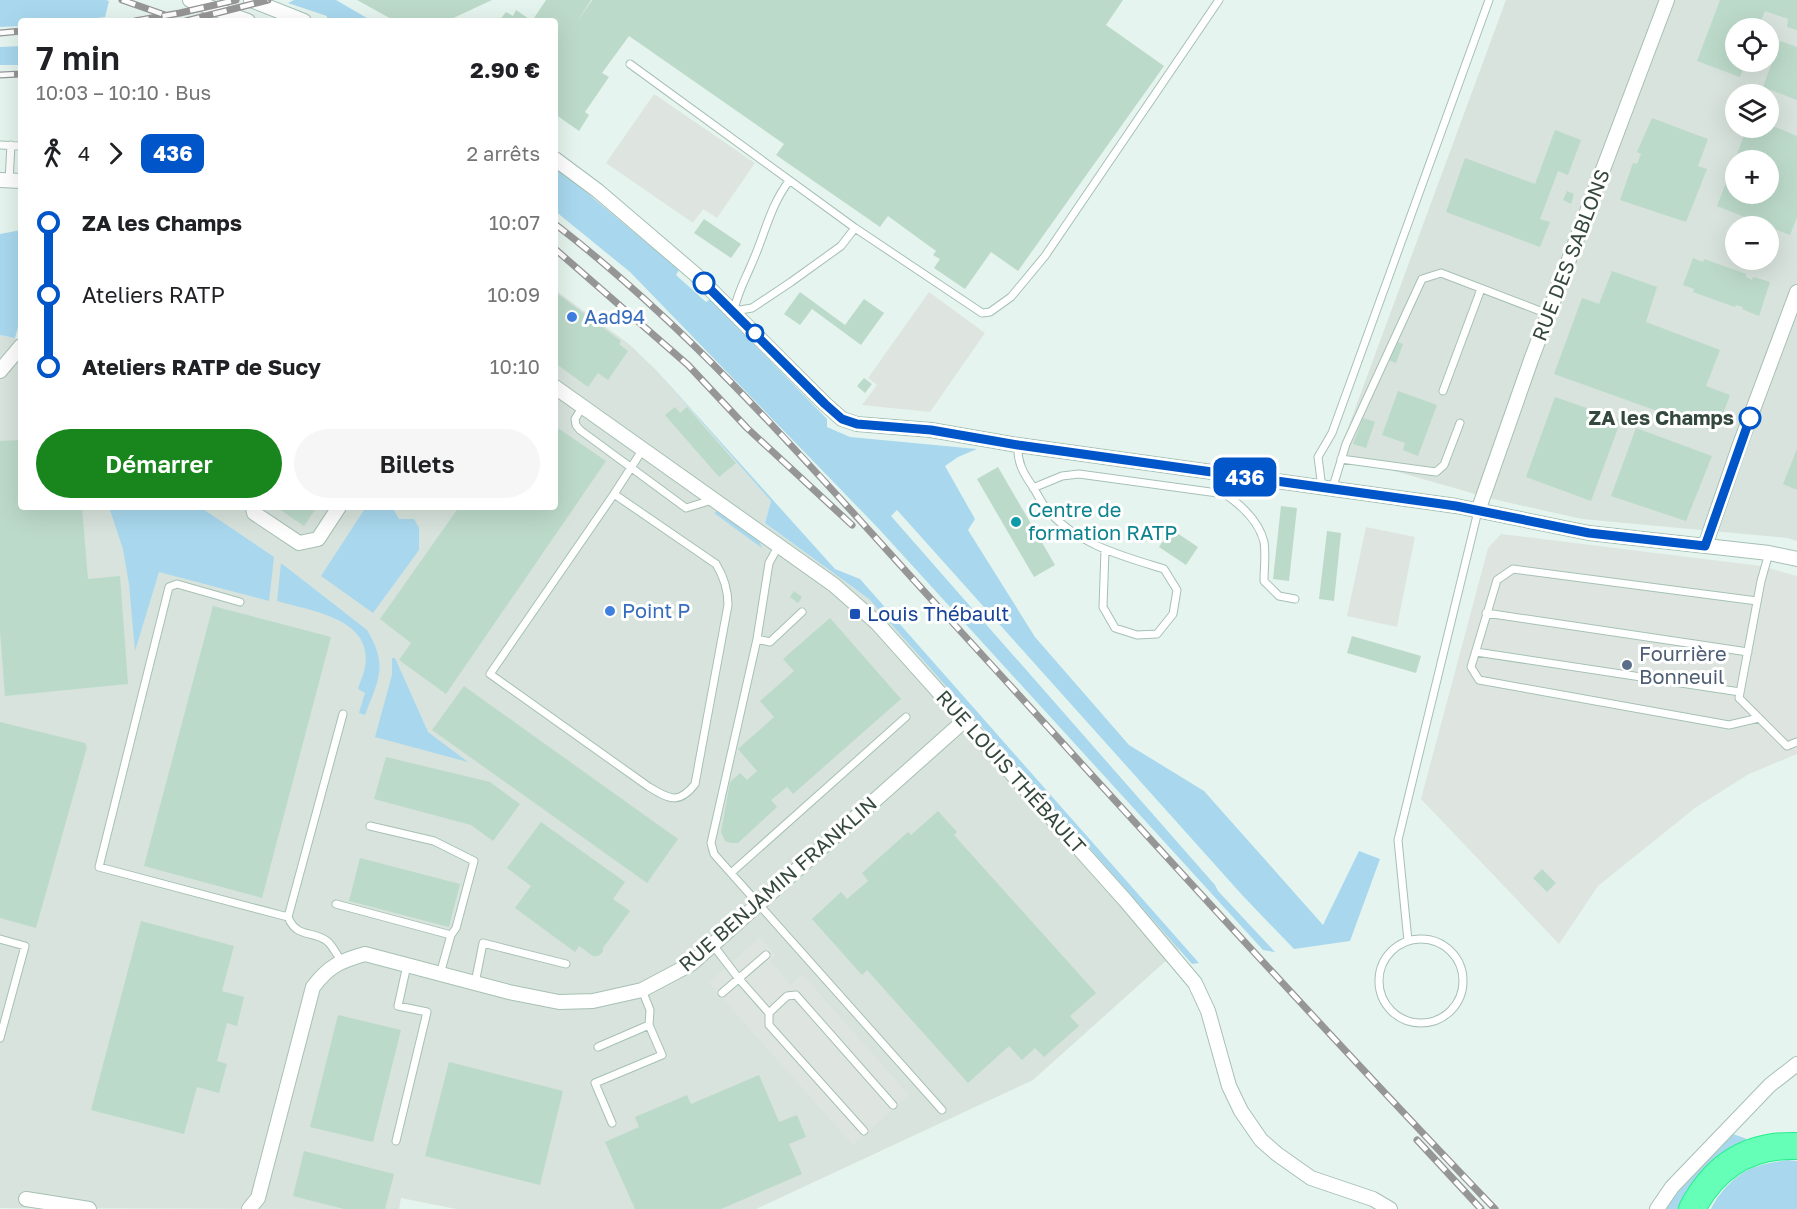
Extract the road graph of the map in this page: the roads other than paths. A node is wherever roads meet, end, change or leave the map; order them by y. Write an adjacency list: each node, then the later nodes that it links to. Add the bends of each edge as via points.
1 (190, 0): 6 (street)
2 (251, 0): 7 (street)
3 (1219, 0): 15 (lane, via 1045,256 1011,297 990,312 982,313 951,294)
4 (1489, 0): 31 (lane, via 1332,433 1318,457)
5 (1667, 0): 19 (street, RUE DES SABLONS)
6 (240, 18)
7 (296, 18)
8 (630, 64): 14 (lane)
9 (0, 145): 10 (lane)
10 (12, 145): 11 (lane); 13 (lane)
11 (18, 146)
12 (558, 161): 18 (street, via 642,228)
13 (10, 181)
14 (789, 181): 15 (lane); 18 (lane, via 770,212 737,293)
15 (855, 228): 18 (lane, via 842,246 791,282 752,308)
16 (1481, 289): 19 (lane); 23 (lane); 28 (lane, via 1441,273 1422,279)
17 (1797, 292): 38 (street)
18 (734, 311): 26 (street, via 836,415 849,422 931,430)
19 (1548, 314): 36 (street, RUE DES SABLONS)
20 (18, 350): 21 (street)
21 (0, 371)
22 (558, 389): 24 (street, RUE LOUIS THÉBAULT)
23 (1443, 391)
24 (583, 406): 27 (street, RUE LOUIS THÉBAULT); 29 (lane, via 575,419 576,425)
25 (1460, 423): 28 (lane, via 1444,465 1437,472)
26 (1018, 445): 30 (lane, via 1021,470); 31 (street)
27 (643, 449): 29 (lane); 33 (street, RUE LOUIS THÉBAULT)
28 (1341, 459): 31 (lane)
29 (631, 468): 32 (lane); 33 (lane, via 686,508)
30 (1034, 488): 39 (lane, via 1048,511 1080,537); 42 (lane, via 1062,476 1079,474 1225,494 1240,504 1264,542 1264,581 1279,596)
31 (1327, 489): 36 (street)
32 (614, 494): 32 (lane, via 716,564 726,585 728,605 695,784 679,798 662,795 490,674)
33 (714, 499): 37 (street, RUE LOUIS THÉBAULT)
34 (254, 510): 35 (street, via 299,543 318,539)
35 (337, 510)
36 (1478, 511): 38 (street, via 1589,533); 63 (lane, via 1398,840)
37 (779, 545): 47 (lane, via 770,563); 54 (street, RUE LOUIS THÉBAULT, via 877,623)
38 (1705, 546): 40 (street)
39 (1105, 550): 39 (lane, via 1164,569 1177,590 1173,614 1157,634 1137,635 1115,628 1103,607)
40 (1769, 553): 41 (street); 43 (lane)
41 (1797, 559)
42 (1295, 598)
43 (1757, 601): 46 (lane, via 1513,569 1497,580); 49 (lane)
44 (240, 602): 60 (lane, via 177,584 169,587 99,867)
45 (802, 612): 47 (lane, via 770,642)
46 (1486, 613): 48 (lane); 49 (lane)
47 (757, 639): 57 (lane, via 711,843 714,854)
48 (1476, 652): 50 (lane); 53 (lane, via 1472,667 1479,680 1729,725)
49 (1748, 652): 50 (lane)
50 (1740, 692): 53 (lane, via 1739,698)
51 (344, 714): 60 (lane)
52 (906, 717): 57 (lane)
53 (1759, 718): 55 (lane, via 1787,746)
54 (965, 720): 58 (street, RUE BENJAMIN FRANKLIN); 88 (street, RUE LOUIS THÉBAULT, via 1195,984 1208,1011 1228,1086 1261,1140 1311,1178 1373,1199)
55 (1797, 742)
56 (370, 826): 61 (lane, via 435,841 474,861)
57 (731, 873): 58 (lane)
58 (759, 903): 64 (street, RUE BENJAMIN FRANKLIN); 80 (lane)
59 (336, 904): 61 (lane)
60 (288, 917): 66 (lane, via 292,926 308,936 328,942)
61 (451, 935): 69 (lane)
62 (0, 939): 76 (lane, via 25,946)
63 (1408, 941): 63 (lane, via 1395,947 1386,958 1380,971 1381,992 1392,1011 1403,1018 1429,1022 1442,1017 1456,1003 1463,984 1461,970 1447,948 1428,940)
64 (713, 945): 70 (lane); 72 (street, RUE BENJAMIN FRANKLIN, via 691,964)
65 (766, 955): 70 (lane)
66 (341, 961): 68 (street, RUE BENJAMIN FRANKLIN, via 365,954); 87 (street, RUE BENJAMIN FRANKLIN, via 324,972 313,987 258,1198)
67 (566, 964): 71 (lane, via 483,943)
68 (407, 965): 69 (street, RUE BENJAMIN FRANKLIN); 83 (lane, via 398,1006 427,1012)
69 (440, 974): 71 (street, RUE BENJAMIN FRANKLIN)
70 (739, 979): 73 (lane); 74 (lane)
71 (475, 983): 72 (street, RUE BENJAMIN FRANKLIN, via 559,1002 593,1001)
72 (642, 990): 75 (lane, via 650,1010)
73 (722, 993)
74 (769, 1013): 79 (lane, via 787,996 796,995); 82 (lane, via 769,1025)
75 (649, 1025): 77 (lane); 81 (lane, via 662,1055 595,1083)
76 (0, 1038)
77 (598, 1047)
78 (1797, 1064): 89 (street, via 1770,1085 1672,1187)
79 (893, 1106)
80 (942, 1110)
81 (612, 1123)
82 (864, 1131)
83 (396, 1142)
84 (1797, 1146): 90 (highway, via 1758,1150 1731,1164 1709,1181)
85 (26, 1199): 86 (street)
86 (88, 1209)
87 (249, 1209)
88 (1390, 1209)
89 (1657, 1209)
90 (1692, 1209)

